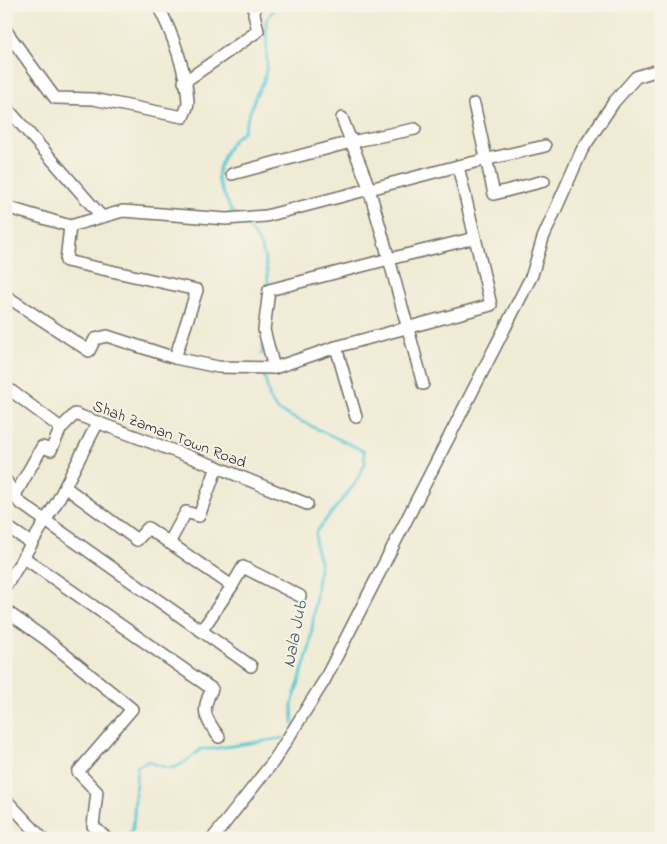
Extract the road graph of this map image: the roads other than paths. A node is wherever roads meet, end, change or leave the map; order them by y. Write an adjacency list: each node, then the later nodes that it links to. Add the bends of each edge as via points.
1 (150, 6): 3 (street)
2 (255, 6): 6 (street, via 258,31)
3 (159, 9): 6 (street, via 168,25)
4 (6, 31): 6 (street, via 54,98 94,99 183,117 188,104)
5 (661, 69): 53 (street, via 636,77 614,102 582,150 543,238 532,275 324,681 273,762)
6 (184, 82)
7 (474, 104): 13 (street)
8 (6, 107): 19 (street)
9 (342, 118): 11 (street)
10 (415, 129): 11 (street)
11 (351, 142): 15 (street); 17 (street)
12 (545, 146): 13 (street)
13 (486, 160): 14 (street); 16 (street, via 494,194)
14 (458, 166): 17 (street); 21 (street)
15 (232, 174)
16 (544, 181)
17 (369, 190): 19 (street, via 248,218 123,211); 22 (street)
18 (6, 207): 20 (street)
19 (102, 217): 20 (street)
20 (70, 226): 26 (street, via 66,261 196,290)
21 (475, 238): 22 (street); 24 (street, via 491,305)
22 (389, 259): 24 (street); 27 (street, via 270,290 264,330)
23 (6, 296): 26 (street, via 89,351 95,339 107,336)
24 (409, 328): 25 (street); 28 (street)
25 (336, 347): 27 (street); 30 (street)
26 (175, 358): 27 (street, via 237,368)
27 (274, 368)
28 (423, 384)
29 (6, 387): 32 (street)
30 (356, 417)
31 (98, 422): 32 (street, Shah Zaman Town Road, via 75,414); 33 (street, Shah Zaman Town Road); 35 (street)
32 (61, 428): 36 (street, via 52,450 42,447)
33 (217, 467): 37 (street, Shah Zaman Town Road); 40 (street, via 199,516 186,512)
34 (6, 480): 36 (street)
35 (65, 487): 38 (street); 40 (street, via 137,540 148,528)
36 (15, 495): 38 (street, via 19,502)
37 (307, 504)
38 (46, 519): 41 (street); 47 (street)
39 (6, 526): 41 (street)
40 (169, 542): 44 (street)
41 (31, 543): 42 (street)
42 (23, 557): 43 (street); 49 (street, via 212,689 205,703 206,717)
43 (6, 586)
44 (232, 586): 45 (street, via 244,567); 47 (street)
45 (300, 596)
46 (6, 611): 52 (street, via 132,709 78,772 96,792 93,826)
47 (202, 630): 48 (street)
48 (252, 666)
49 (219, 737)
50 (6, 800): 51 (street)
51 (42, 838)
52 (106, 838)
53 (213, 838)

